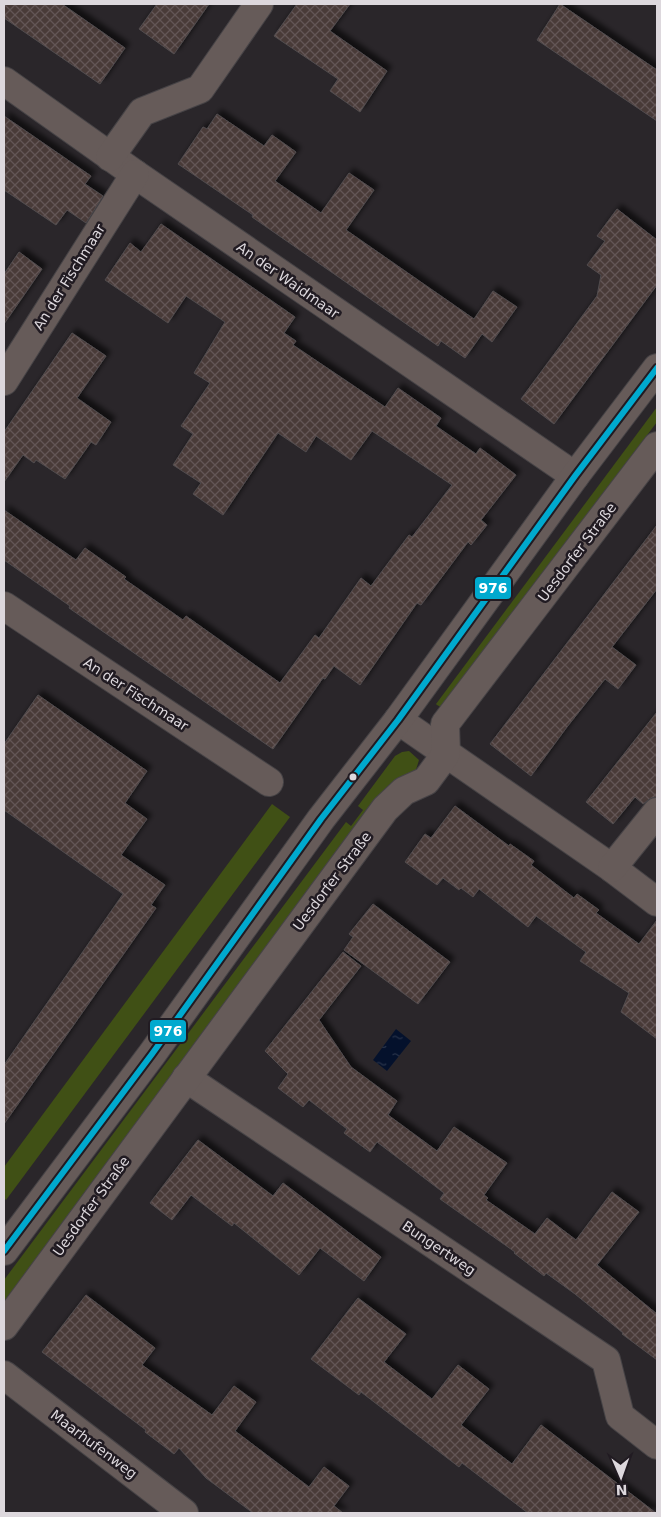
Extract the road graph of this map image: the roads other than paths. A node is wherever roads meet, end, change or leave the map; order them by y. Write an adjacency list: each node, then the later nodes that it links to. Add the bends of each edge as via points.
1 (259, 4): 3 (street, via 200,89 142,112)
2 (4, 81): 3 (street, An der Waidmaar)
3 (110, 157): 4 (street, An der Waidmaar)
4 (135, 174): 6 (street, An der Fischmaar); 8 (street, An der Waidmaar)
5 (657, 368): 8 (street)
6 (4, 381)
7 (657, 446): 11 (street, Uesdorfer Straße, via 445,724)
8 (575, 476): 10 (street)
9 (4, 606): 12 (street, An der Fischmaar)
10 (398, 720): 11 (street); 17 (street, via 321,819 152,1054)
11 (446, 754): 14 (street); 16 (street, Uesdorfer Straße, via 426,781 404,791 385,809)
12 (269, 782)
13 (657, 812): 14 (street)
14 (612, 868): 15 (street)
15 (657, 902)
16 (186, 1078): 18 (street, Uesdorfer Straße); 20 (street, Bungertweg, via 606,1360 620,1416)
17 (4, 1251)
18 (4, 1326)
19 (4, 1375): 21 (street, Maarhufenweg)
20 (657, 1445)
21 (184, 1513)

